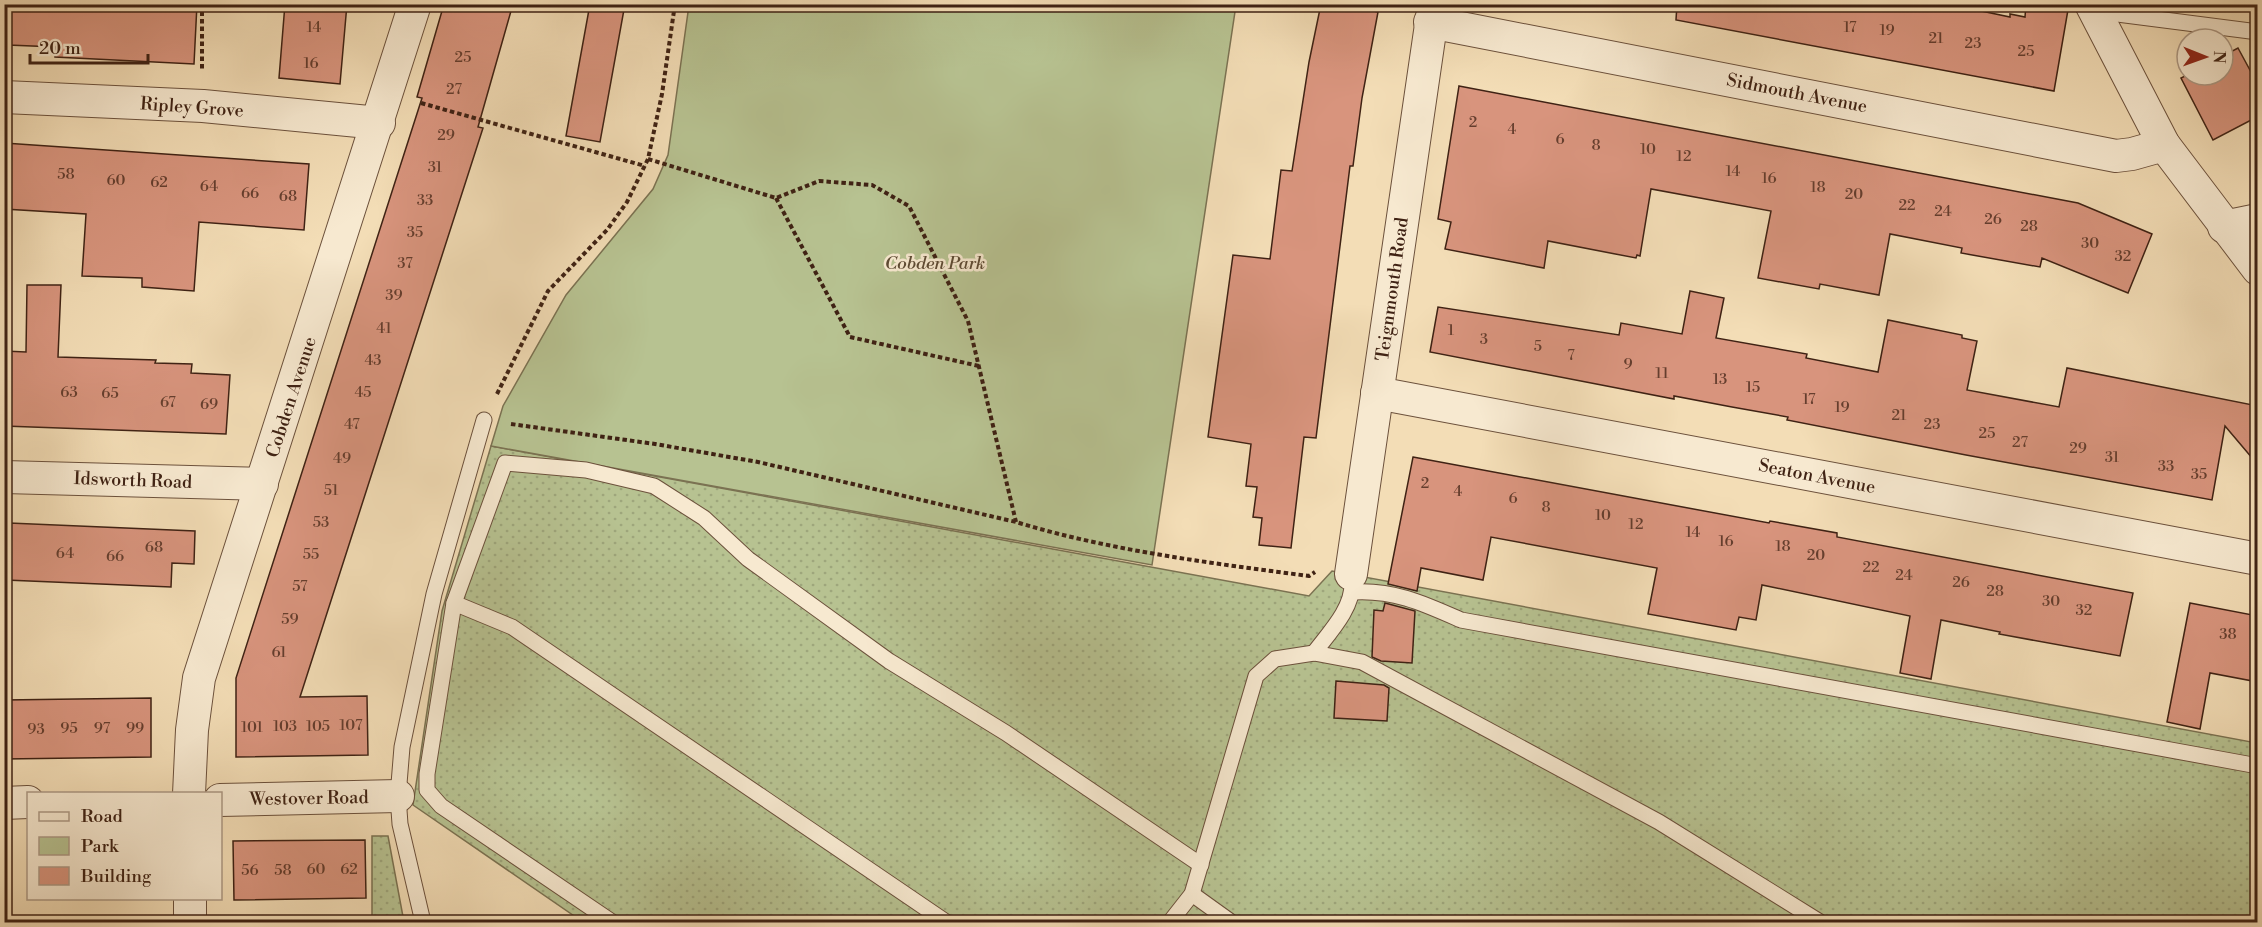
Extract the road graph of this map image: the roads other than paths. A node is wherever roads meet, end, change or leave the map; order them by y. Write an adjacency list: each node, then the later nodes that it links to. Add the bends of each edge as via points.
1 (415, 4): 6 (street, Cobden Avenue)
2 (2092, 8): 4 (lane); 7 (street)
3 (1432, 13): 7 (street, Sidmouth Avenue, via 2116,156); 11 (street, Teignmouth Road)
4 (2258, 32)
5 (4, 97): 6 (street, Ripley Grove, via 203,106)
6 (379, 123): 14 (street, Cobden Avenue)
7 (2164, 145): 9 (street)
8 (2258, 220): 9 (street)
9 (2224, 227): 10 (street)
10 (2258, 269)
11 (1377, 393): 15 (street, Seaton Avenue); 16 (street, Teignmouth Road)
12 (484, 420): 21 (lane, via 434,594 406,728)
13 (4, 477): 14 (street, Idsworth Road)
14 (262, 484): 20 (street, Cobden Avenue, via 199,678)
15 (2258, 559)
16 (1352, 583): 18 (lane, via 1344,611); 19 (lane, via 1398,595 1461,620)
17 (454, 603): 25 (lane, via 505,463 586,470 654,486 704,518 748,559 889,661 1006,733); 30 (lane, via 427,790 441,806); 31 (lane, via 512,627)
18 (1314, 653): 25 (lane, via 1275,659 1256,676); 34 (lane, via 1362,662 1659,822)
19 (2258, 766)
20 (189, 792)
21 (398, 796): 22 (street, Westover Road); 29 (lane, via 400,824)
22 (222, 800)
23 (4, 802): 24 (street)
24 (27, 802)
25 (1201, 865): 26 (lane)
26 (1192, 894): 32 (lane); 33 (lane)
27 (190, 900): 28 (street)
28 (190, 922)
29 (423, 922)
30 (612, 922)
31 (946, 922)
32 (1170, 922)
33 (1231, 922)
34 (1820, 922)

